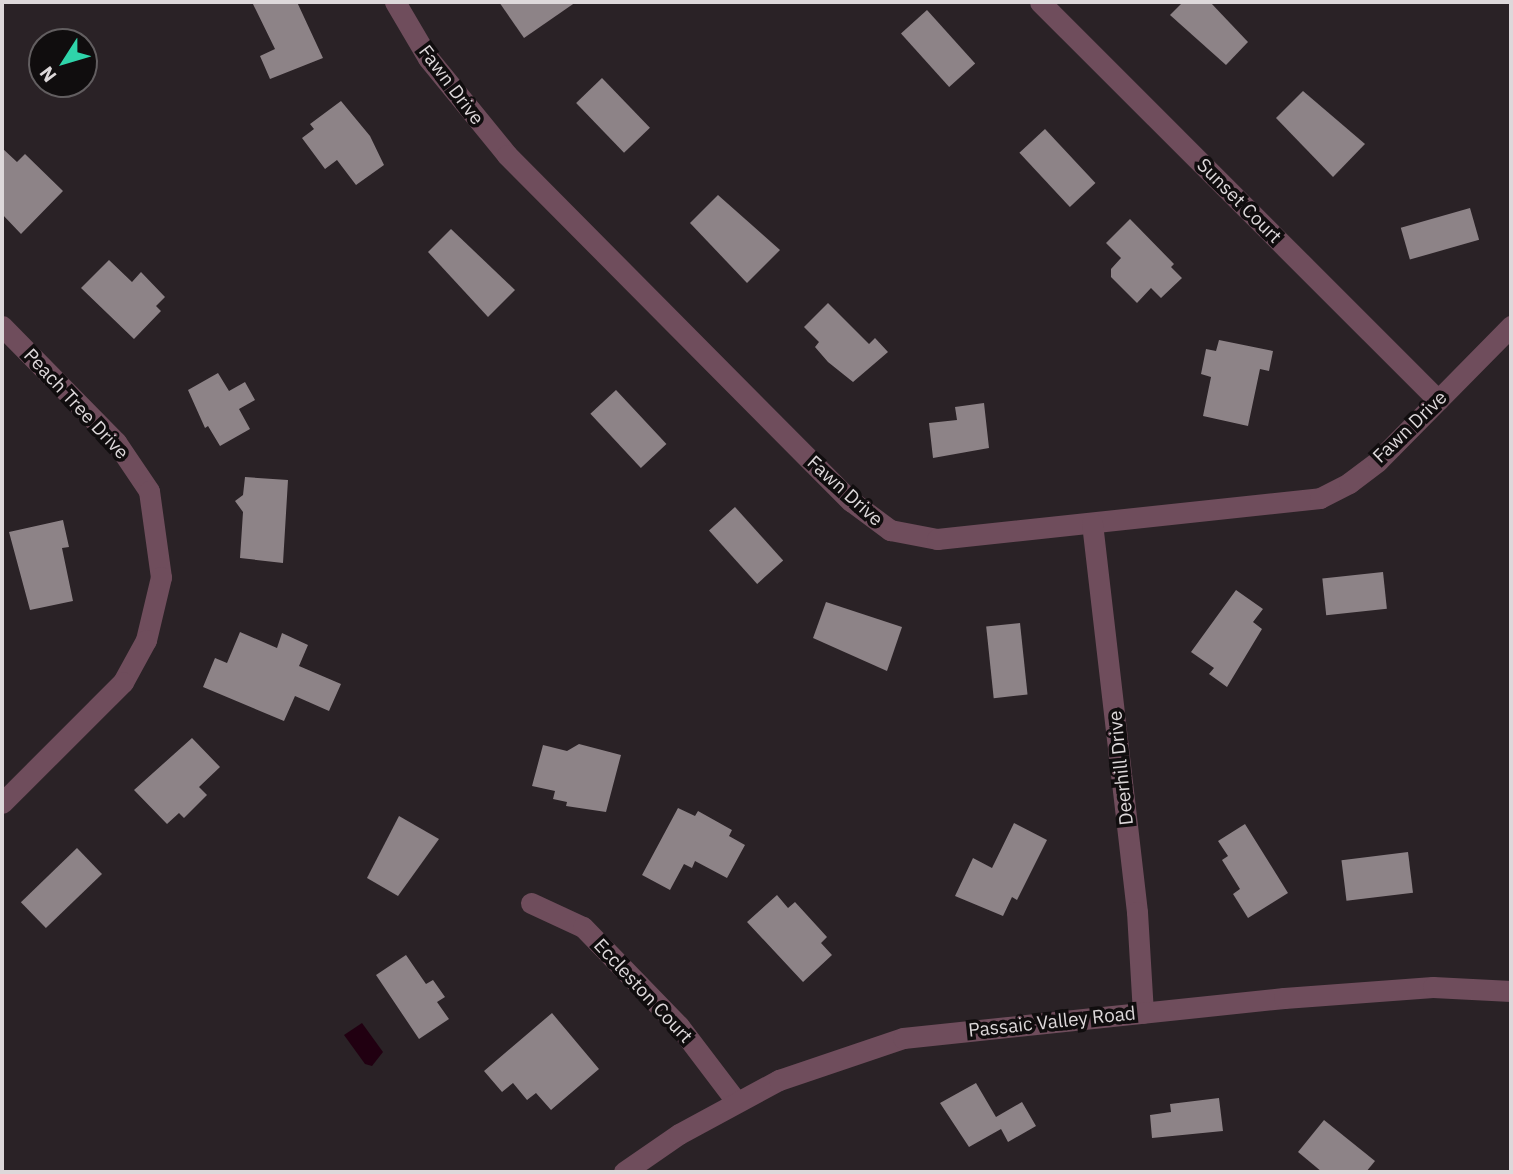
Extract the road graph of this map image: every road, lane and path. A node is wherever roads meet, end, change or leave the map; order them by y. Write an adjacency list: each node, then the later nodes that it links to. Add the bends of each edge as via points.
1 (395, 2): 6 (street, Fawn Drive, via 428,58 507,155 875,522 937,539)
2 (1040, 2): 5 (street, Sunset Court)
3 (2, 326): 7 (street, Peach Tree Drive, via 116,442 149,491 162,577 146,640 123,682)
4 (1511, 326): 5 (street, Fawn Drive)
5 (1438, 400): 6 (street, Fawn Drive, via 1378,461 1320,498)
6 (1092, 523): 10 (street, Deerhill Drive, via 1135,898)
7 (2, 803)
8 (531, 903): 11 (street, Eccleston Court, via 583,928 679,1026)
9 (1511, 991): 10 (street, Passaic Valley Road, via 1433,987)
10 (1143, 1013): 11 (street, Passaic Valley Road, via 902,1038 840,1056)
11 (736, 1101): 12 (street, Passaic Valley Road)
12 (624, 1172)

